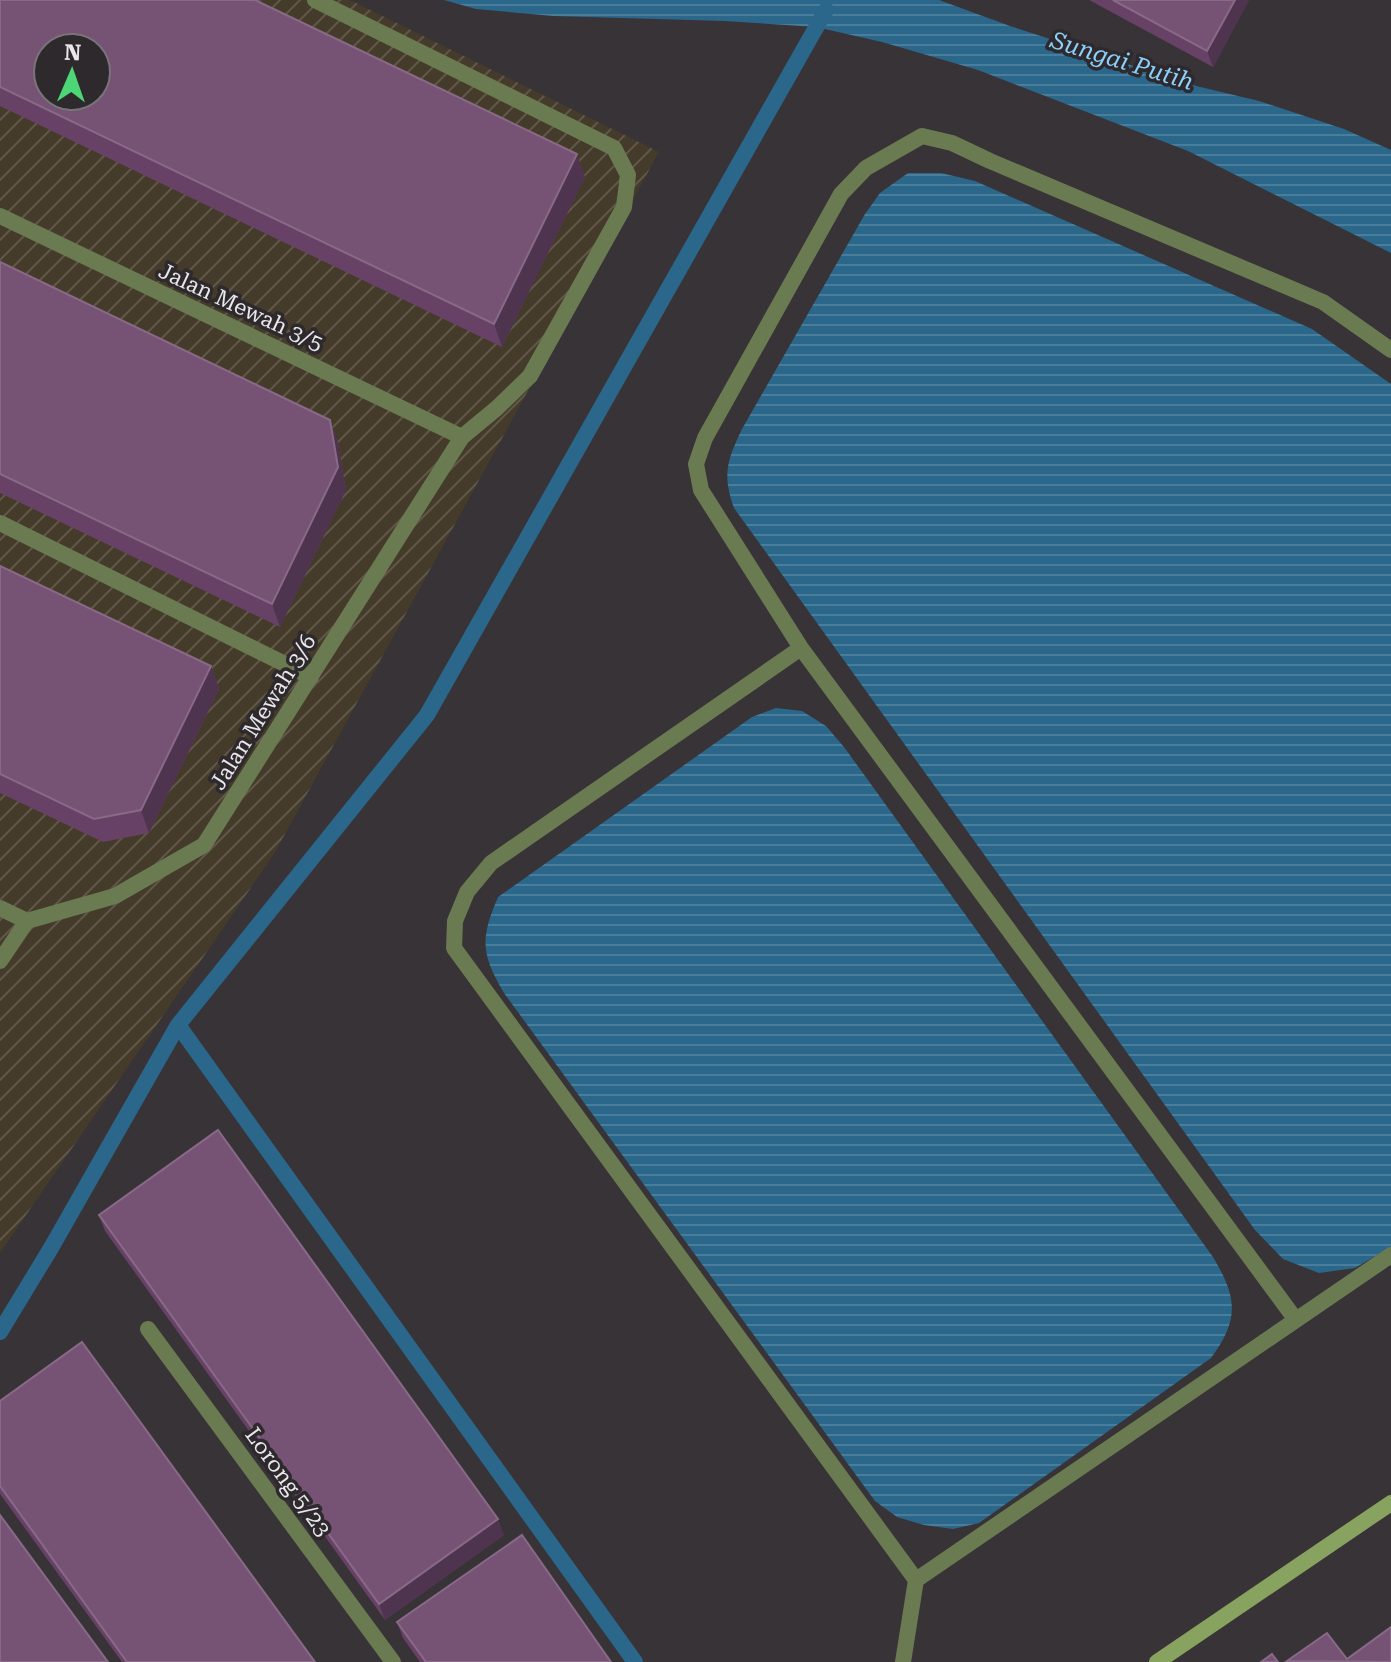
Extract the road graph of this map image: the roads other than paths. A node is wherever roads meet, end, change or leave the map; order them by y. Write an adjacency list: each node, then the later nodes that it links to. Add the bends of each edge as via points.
1 (315, 0): 4 (street, Jalan Mewah 3/6, via 614,148 628,175 624,207 530,376)
2 (0, 216): 4 (street, Jalan Mewah 3/5)
3 (1391, 350): 6 (street, via 1323,302 952,143 922,136 866,168 841,194 705,438 696,464 701,490)
4 (462, 437): 7 (street, Jalan Mewah 3/6)
5 (0, 523): 7 (street)
6 (801, 648): 12 (street); 15 (street, via 491,863 467,892 455,921 454,948)
7 (311, 677): 9 (street, Jalan Mewah 3/6, via 204,845 115,896)
8 (0, 908): 9 (street)
9 (27, 921): 10 (street)
10 (0, 961)
11 (1391, 1255): 12 (street)
12 (1296, 1320): 15 (street)
13 (148, 1329): 16 (street, Lorong 5/23)
14 (1391, 1503): 18 (street)
15 (916, 1580): 17 (street)
16 (393, 1662)
17 (903, 1662)
18 (1157, 1662)

